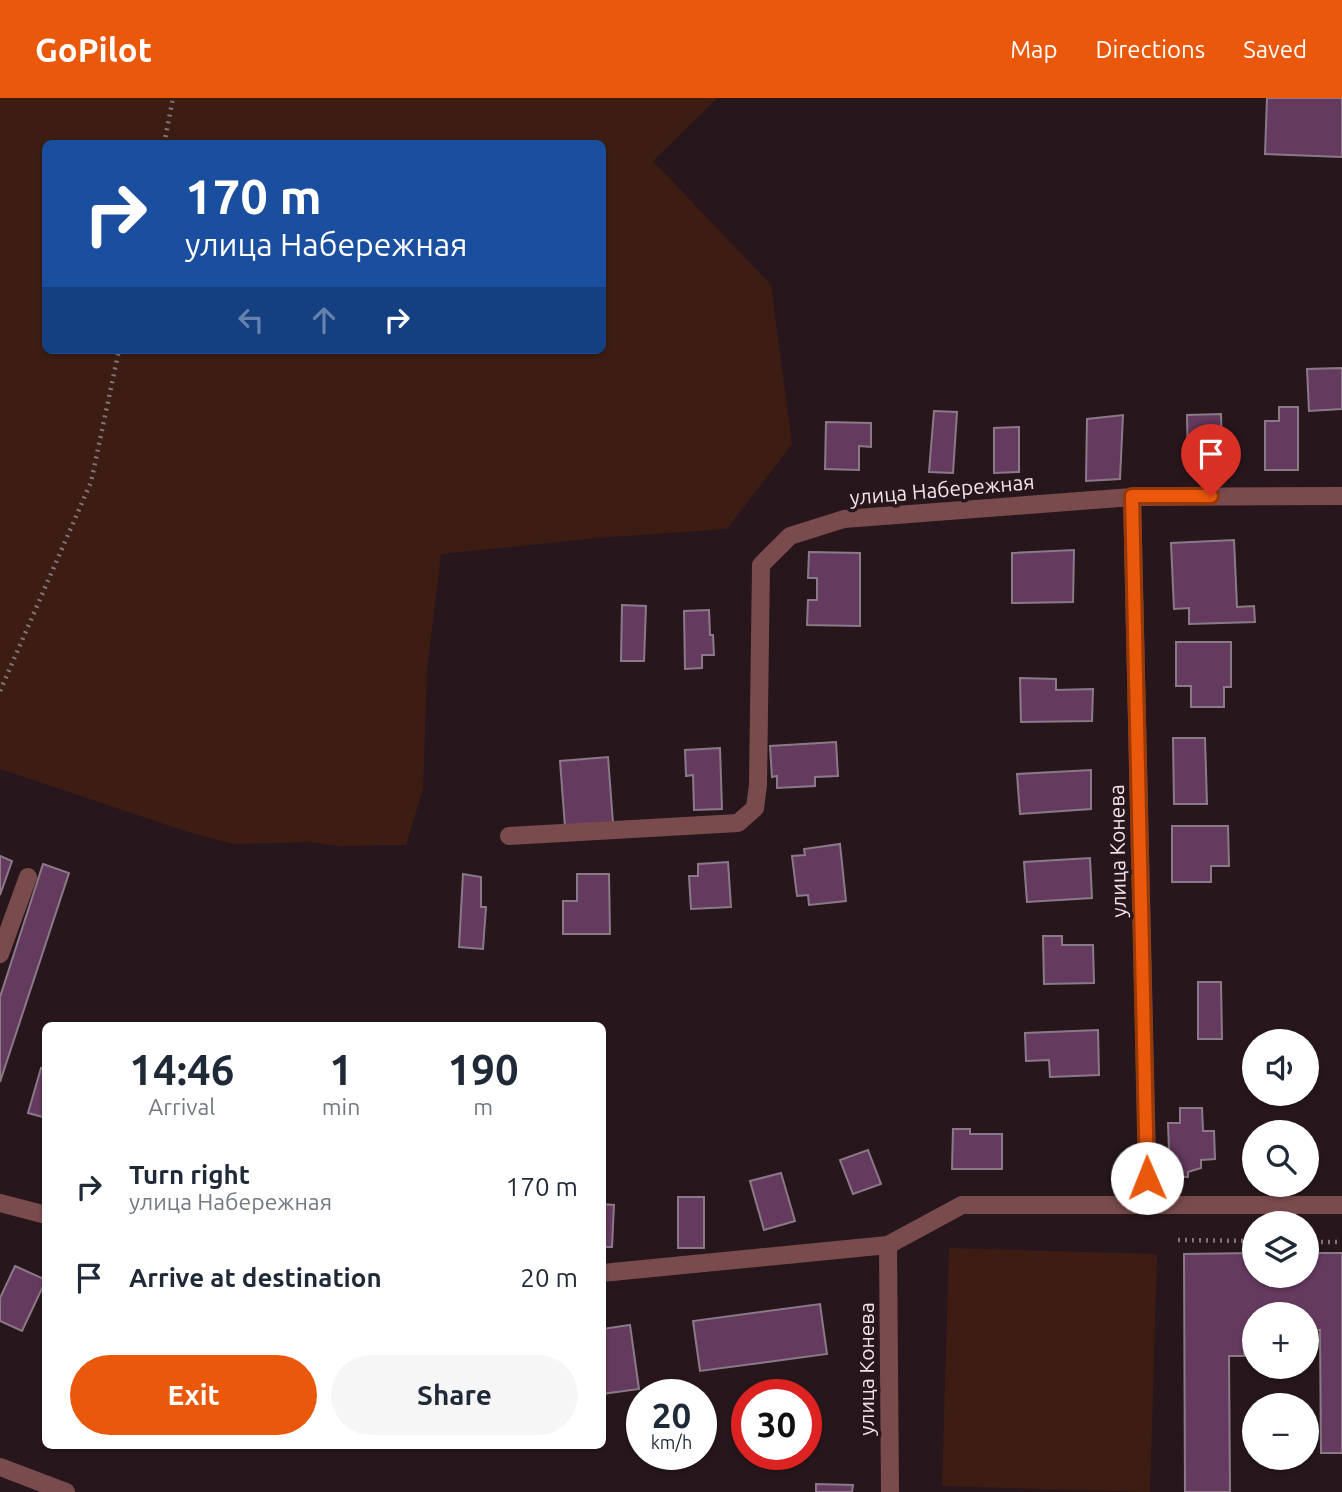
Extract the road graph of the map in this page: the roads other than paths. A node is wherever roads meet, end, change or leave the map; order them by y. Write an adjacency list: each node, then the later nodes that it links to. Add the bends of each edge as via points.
1 (1132, 496): 2 (street, улица Набережная); 3 (street, улица Набережная, via 844,519 790,536 761,565 755,808 738,822); 7 (street, улица Конева)
2 (1342, 496)
3 (509, 836)
4 (28, 877): 5 (street)
5 (0, 954)
6 (0, 1203): 9 (street)
7 (1148, 1205): 8 (street); 10 (street, via 962,1205)
8 (1342, 1205)
9 (42, 1214)
10 (888, 1245): 11 (street); 14 (street, улица Конева)
11 (606, 1273)
12 (0, 1466): 13 (street)
13 (66, 1492)
14 (890, 1492)

